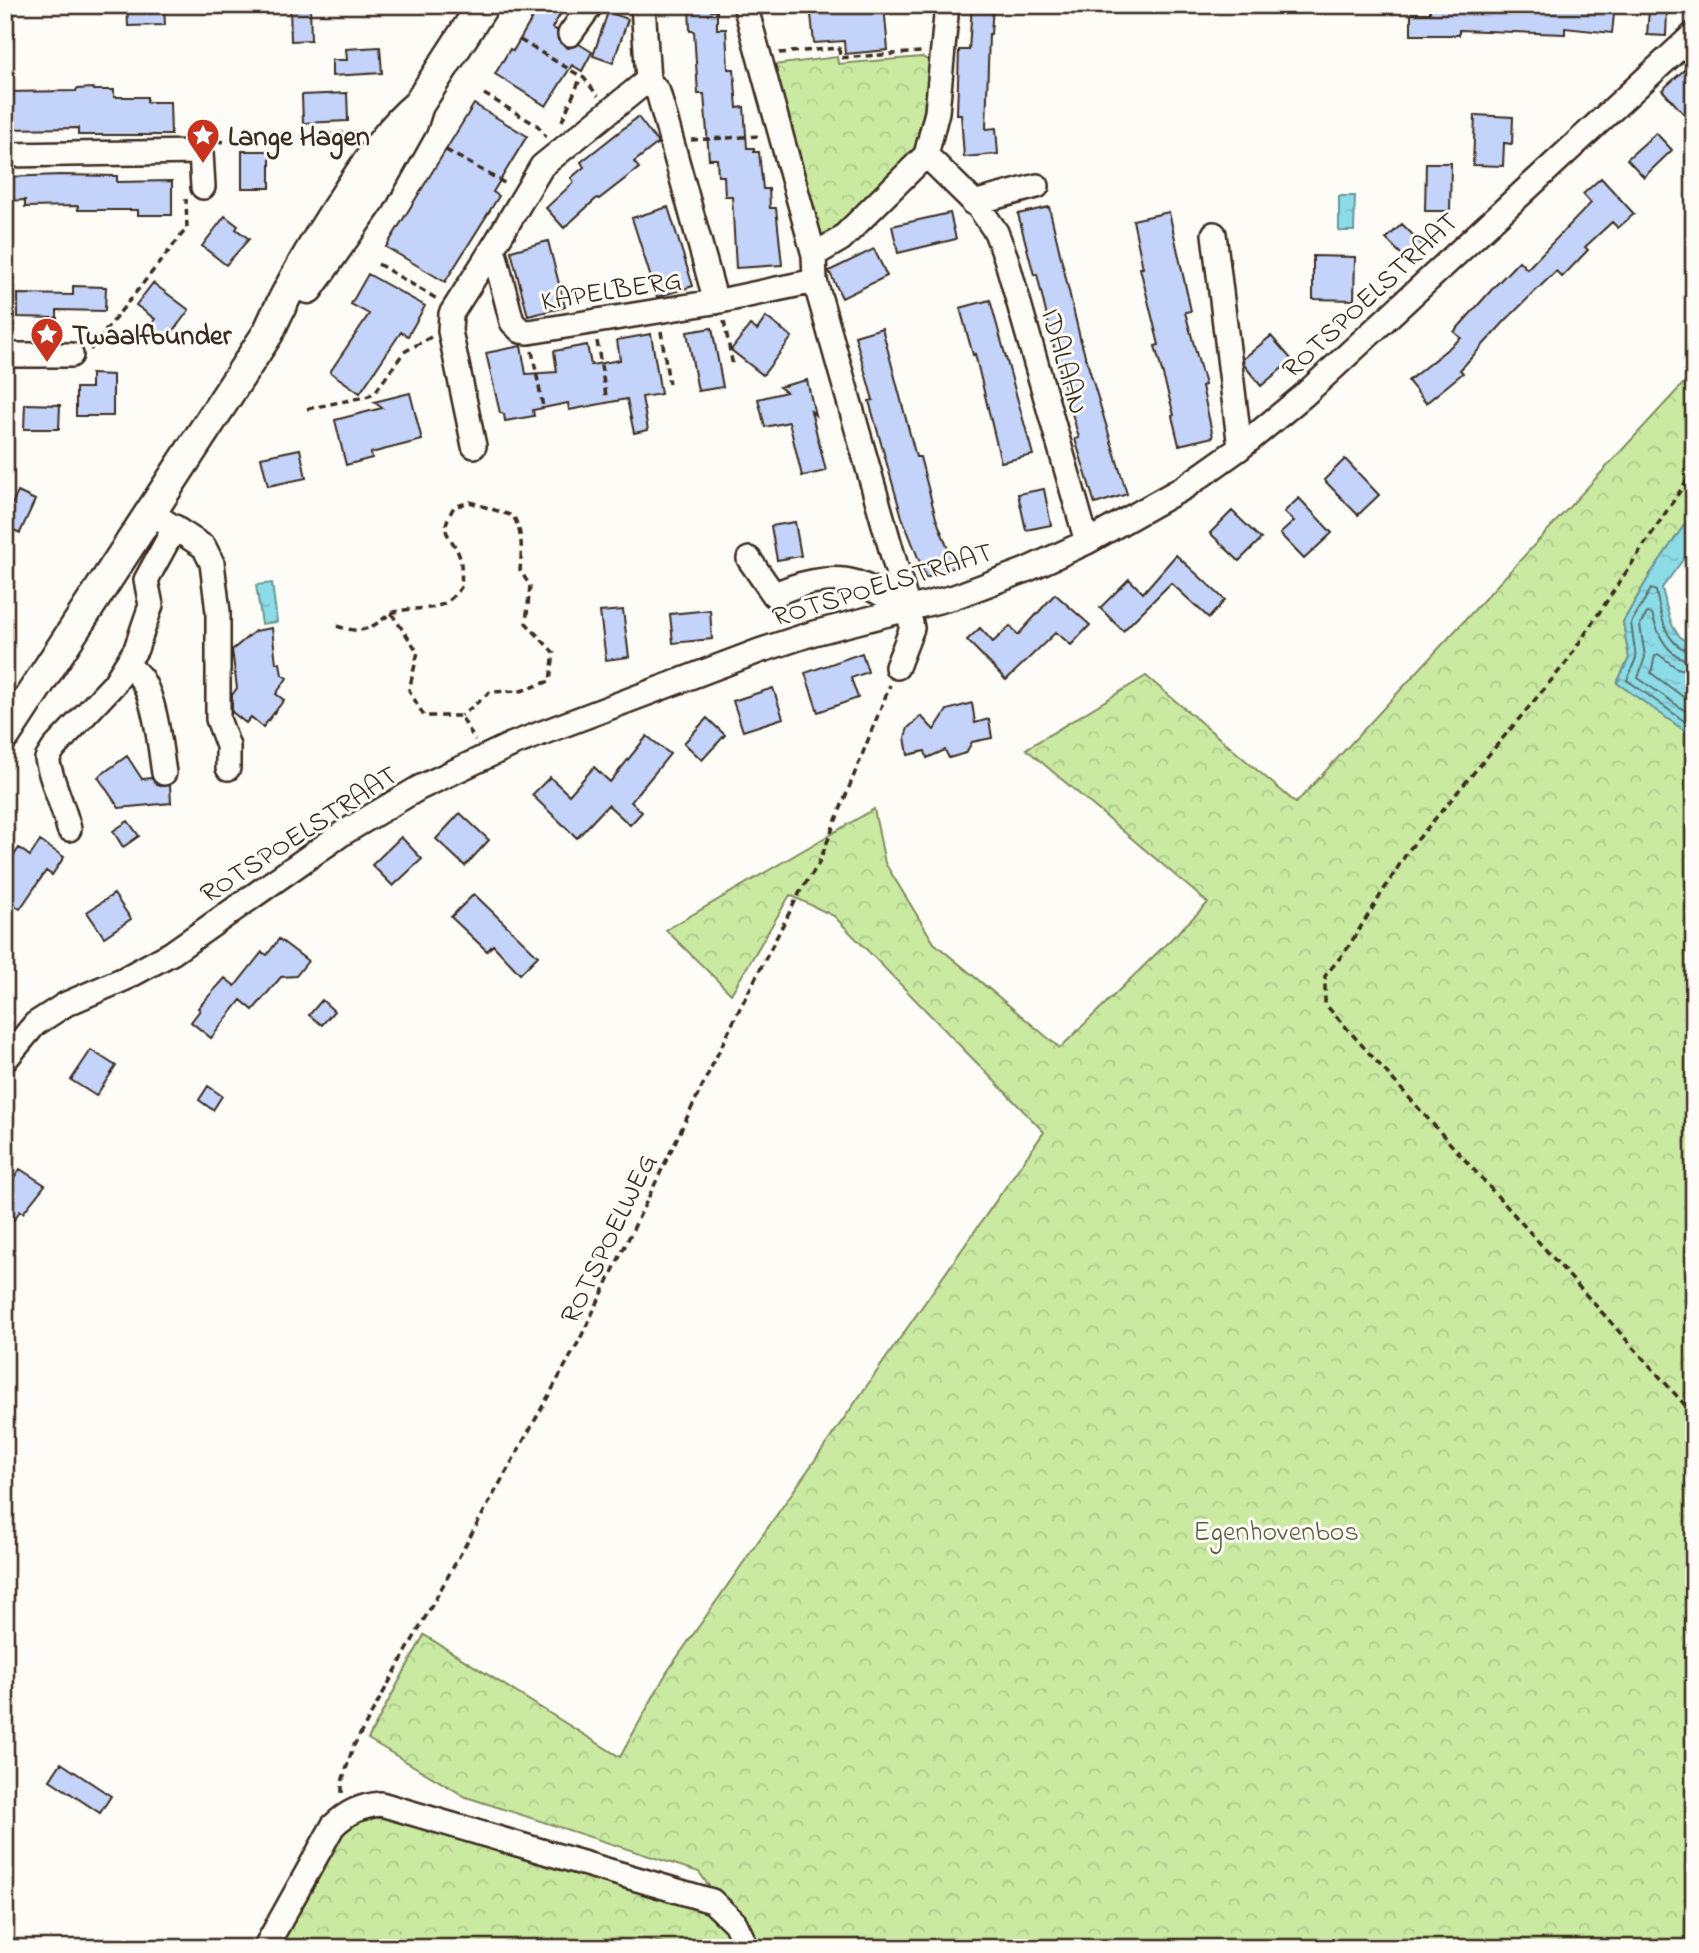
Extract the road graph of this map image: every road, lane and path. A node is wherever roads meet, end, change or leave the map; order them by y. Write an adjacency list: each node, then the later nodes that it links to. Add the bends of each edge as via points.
1 (483, 5): 49 (main road, via 418,104 384,177 351,229 294,307 268,333)
2 (591, 5): 6 (street)
3 (643, 5): 12 (street, KAPELBERG)
4 (745, 5): 10 (street)
5 (947, 5): 9 (street)
6 (570, 34)
7 (1694, 34): 47 (street, ROTSPOELSTRAAT, via 1303,396)
8 (520, 40): 11 (path)
9 (943, 50): 10 (path, via 840,58 839,48); 23 (street, via 937,112)
10 (759, 55): 17 (street)
11 (581, 76): 14 (path); 15 (path)
12 (648, 80): 18 (street, KAPELBERG, via 657,92); 29 (street, via 542,166)
13 (484, 94): 19 (path, via 538,126)
14 (603, 104)
15 (560, 126)
16 (362, 132): 21 (path, via 202,142)
17 (782, 135): 18 (path); 30 (street)
18 (672, 141): 33 (street, KAPELBERG)
19 (551, 145)
20 (446, 150): 26 (path)
21 (201, 152): 22 (street); 25 (street)
22 (5, 155)
23 (926, 155): 27 (street, IDALAAN); 30 (street, via 841,239)
24 (1037, 186): 27 (street)
25 (202, 187): 40 (path, via 186,188 187,228 90,350)
26 (516, 190)
27 (973, 202): 50 (street, IDALAAN, via 996,232 1006,258)
28 (1214, 234): 47 (street)
29 (493, 248): 37 (street, via 451,314); 38 (street, KAPELBERG, via 512,322)
30 (814, 255): 32 (street)
31 (378, 264): 34 (path)
32 (815, 281): 33 (street, KAPELBERG); 52 (street)
33 (718, 302): 35 (street, KAPELBERG); 41 (path)
34 (445, 304)
35 (657, 311): 36 (street, KAPELBERG); 42 (path)
36 (593, 321): 38 (street, KAPELBERG); 43 (path)
37 (450, 331): 45 (path, via 404,352 369,396); 46 (street)
38 (529, 332): 44 (path)
39 (5, 355): 40 (street)
40 (71, 355)
41 (733, 366)
42 (669, 384)
43 (606, 396)
44 (543, 407)
45 (307, 409)
46 (474, 446)
47 (1240, 448): 50 (street, ROTSPOELSTRAAT, via 1185,487)
48 (1694, 470): 64 (path, via 1565,664 1408,851 1325,976 1325,1004)
49 (163, 520): 55 (street, via 146,580 151,605); 58 (main road); 60 (street, via 204,547 212,563 218,612 218,719 228,746)
50 (1087, 542): 52 (street, ROTSPOELSTRAAT, via 954,597)
51 (749, 559): 52 (street, via 774,595 792,586 851,581)
52 (908, 609): 56 (street, via 912,628); 59 (street, ROTSPOELSTRAAT, via 759,651 513,744)
53 (391, 612): 54 (path, via 356,632); 57 (path, via 418,652 409,690 424,716); 57 (path, via 409,607 435,609 452,600 462,586 460,557 446,534 445,522 454,507 470,502 513,516 519,526 520,570 530,586 526,623 554,653 550,681 521,691 490,692)
54 (337, 626)
55 (127, 664): 61 (street, via 148,695); 62 (street, via 47,760)
56 (897, 667): 65 (path, ROTSPOELWEG, via 818,865 738,1012 579,1341 353,1747 342,1782)
57 (461, 716): 59 (path)
58 (5, 735)
59 (485, 759): 63 (street, ROTSPOELSTRAAT, via 419,789 343,833 172,953 66,1004 35,1024)
60 (229, 768)
61 (164, 773)
62 (69, 829)
63 (5, 1060)
64 (1694, 1415)
65 (342, 1817): 66 (street); 67 (street, via 381,1804 712,1901 735,1923)
66 (265, 1948)
67 (747, 1948)

